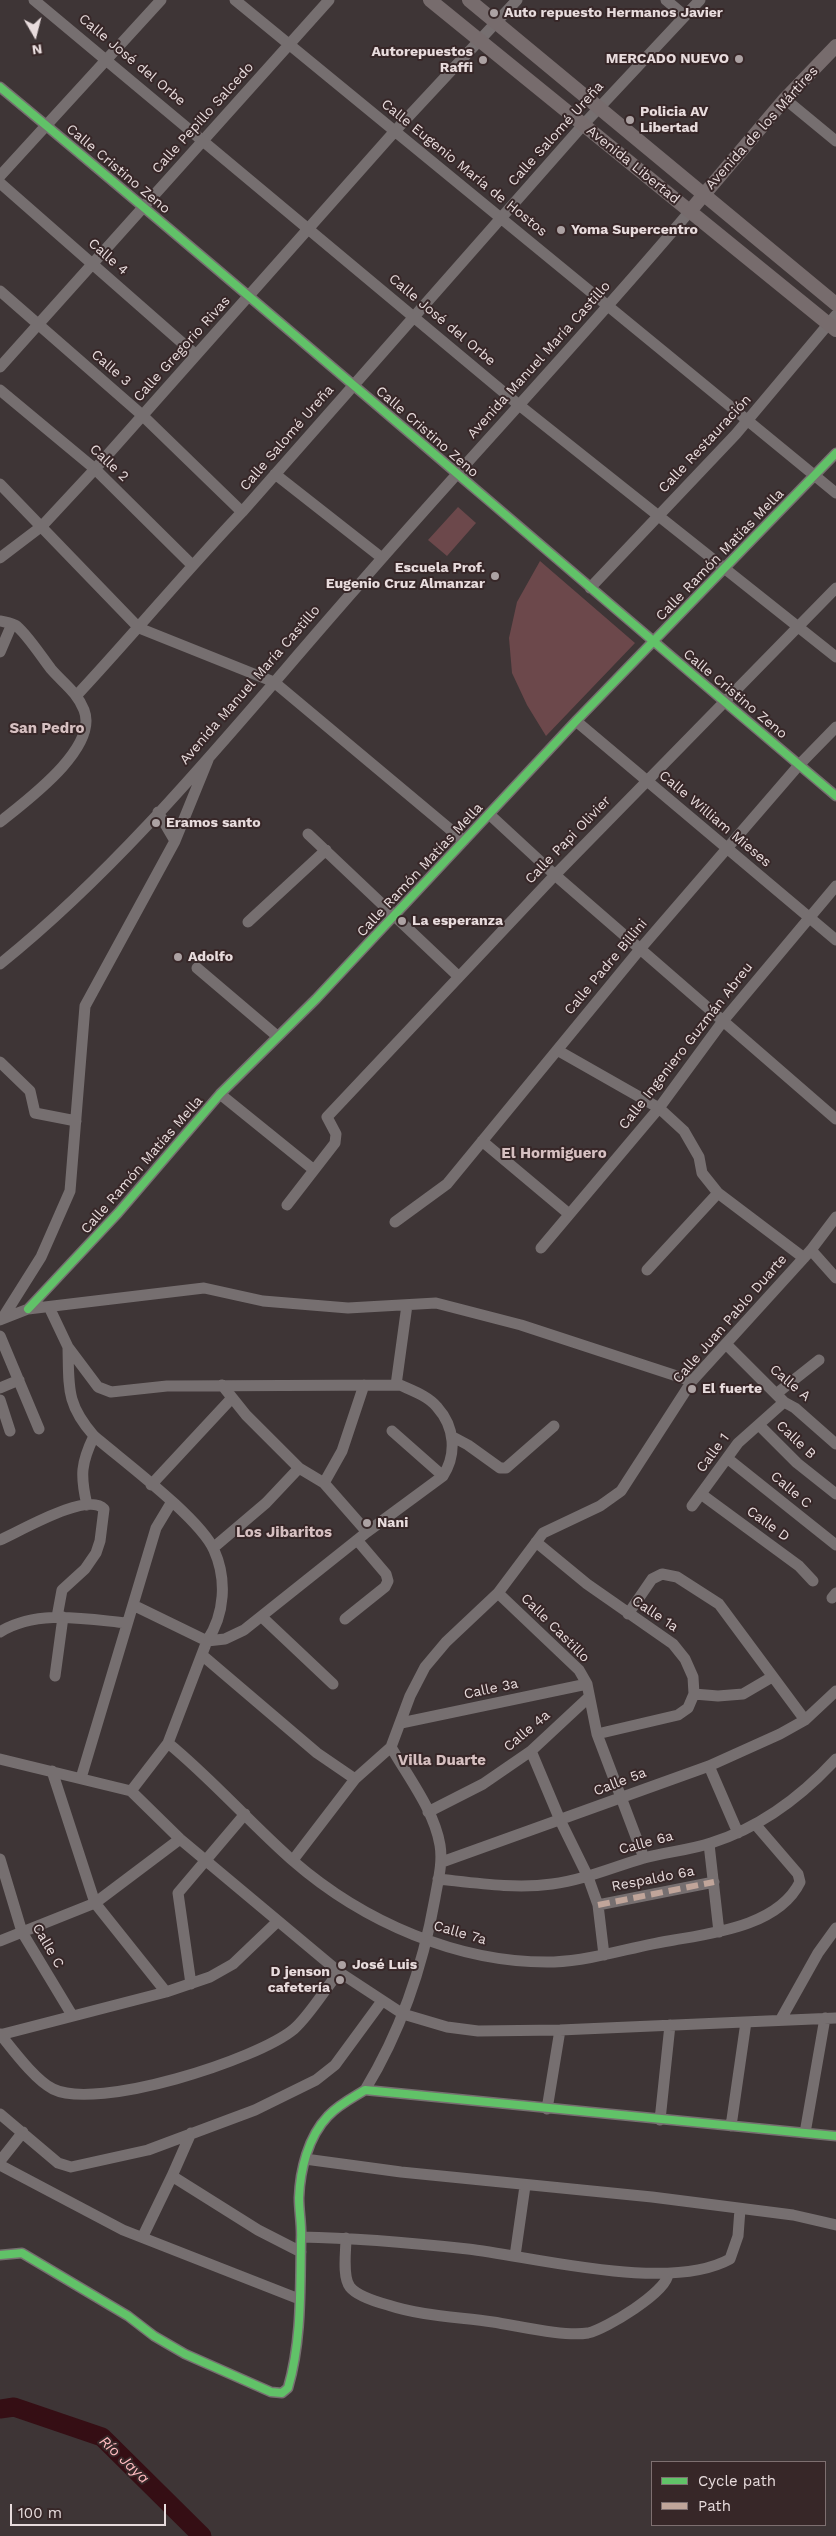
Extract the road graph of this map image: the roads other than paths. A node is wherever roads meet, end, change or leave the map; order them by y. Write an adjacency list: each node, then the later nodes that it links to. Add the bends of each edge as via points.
1 (34, 0): 15 (street, Calle José del Orbe)
2 (161, 0): 15 (street)
3 (235, 0): 13 (street, Calle Eugenio María de Hostos)
4 (329, 0): 13 (street, Calle Pepillo Salcedo)
5 (430, 0): 12 (main road, Avenida Libertad)
6 (469, 0): 11 (main road, Avenida Libertad)
7 (517, 0): 11 (street)
8 (666, 0): 10 (street)
9 (700, 0): 10 (street, Calle Salomé Ureña)
10 (685, 16): 18 (street, Calle Salomé Ureña)
11 (496, 22): 12 (street, Calle Gregorio Rivas); 18 (main road, Avenida Libertad)
12 (479, 40): 20 (main road, Avenida Libertad); 21 (street, Calle Gregorio Rivas)
13 (289, 44): 21 (street, Calle Eugenio María de Hostos); 22 (street, Calle Pepillo Salcedo)
14 (836, 46): 17 (main road, Avenida de los Mártires)
15 (107, 59): 19 (street); 22 (street, Calle José del Orbe)
16 (0, 87): 19 (street, Calle Cristino Zeno)
17 (786, 99): 23 (street); 26 (main road, Avenida de los Mártires)
18 (598, 108): 20 (street, Calle Salomé Ureña); 26 (main road, Avenida Libertad)
19 (46, 125): 24 (street); 27 (street, Calle Cristino Zeno)
20 (583, 125): 28 (main road, Avenida Libertad); 29 (street, Calle Salomé Ureña)
21 (395, 131): 29 (street, Calle Eugenio María de Hostos); 30 (street, Calle Gregorio Rivas)
22 (204, 140): 27 (street, Calle Pepillo Salcedo); 30 (street, Calle José del Orbe)
23 (836, 141)
24 (0, 176)
25 (0, 183): 31 (street, Calle 4)
26 (703, 194): 28 (main road, Avenida de los Mártires); 34 (main road, Avenida Libertad)
27 (144, 207): 31 (street, Calle Pepillo Salcedo); 33 (street, Calle Cristino Zeno)
28 (690, 211): 35 (street, Avenida Manuel María Castillo); 37 (main road, Avenida Libertad)
29 (501, 218): 35 (street, Calle Eugenio María de Hostos); 36 (street, Calle Salomé Ureña)
30 (310, 229): 33 (street, Calle Gregorio Rivas); 36 (street, Calle José del Orbe)
31 (93, 264): 38 (street, Calle Pepillo Salcedo); 39 (street, Calle 4)
32 (0, 291): 38 (street, Calle 3)
33 (249, 297): 39 (street, Calle Gregorio Rivas); 41 (street, Calle Cristino Zeno)
34 (836, 304)
35 (609, 307): 43 (street, Avenida Manuel María Castillo); 45 (street, Calle Eugenio María de Hostos)
36 (413, 316): 41 (street, Calle Salomé Ureña); 43 (street, Calle José del Orbe)
37 (833, 323): 45 (street, Calle Restauración)
38 (38, 324): 40 (street, Calle Pepillo Salcedo); 44 (street, Calle 3)
39 (196, 355): 44 (street, Calle Gregorio Rivas)
40 (0, 367)
41 (353, 384): 48 (street, Calle Salomé Ureña); 49 (street, Calle Cristino Zeno)
42 (0, 390): 47 (street, Calle 2)
43 (519, 404): 49 (street, Avenida Manuel María Castillo); 54 (street, Calle José del Orbe)
44 (142, 415): 47 (street, Calle Gregorio Rivas); 53 (street, Calle 3)
45 (748, 421): 50 (street, Calle Eugenio María de Hostos); 54 (street, Calle Restauración)
46 (836, 453): 50 (street, Calle Ramón Matías Mella)
47 (95, 469): 55 (street, Calle Gregorio Rivas); 58 (street, Calle 2)
48 (275, 474): 53 (street, Calle Salomé Ureña); 57 (street)
49 (456, 474): 57 (street, Avenida Manuel María Castillo); 60 (street, Calle Cristino Zeno)
50 (814, 475): 52 (street, Calle Eugenio María de Hostos); 59 (street, Calle Ramón Matías Mella)
51 (0, 484): 55 (street)
52 (836, 493)
53 (242, 512): 58 (street, Calle Salomé Ureña)
54 (659, 515): 59 (street, Calle José del Orbe); 60 (street, Calle Restauración)
55 (42, 526): 56 (street, Calle Gregorio Rivas); 64 (street)
56 (0, 558)
57 (382, 558): 69 (street, Avenida Manuel María Castillo)
58 (192, 565): 64 (street, Calle Salomé Ureña)
59 (726, 568): 65 (street, Calle José del Orbe); 66 (street, Calle Ramón Matías Mella)
60 (590, 588): 66 (street, Calle Cristino Zeno)
61 (836, 588): 65 (street, Calle Papi Olivier)
62 (0, 621): 63 (street)
63 (12, 624): 67 (street); 70 (street)
64 (140, 628): 69 (street); 70 (street, Calle Salomé Ureña)
65 (798, 628): 68 (street, Calle José del Orbe); 71 (street, Calle Papi Olivier)
66 (654, 642): 71 (street, Calle Cristino Zeno); 72 (street, Calle Ramón Matías Mella)
67 (0, 652)
68 (836, 657)
69 (274, 682): 74 (street, Avenida Manuel María Castillo); 82 (street)
70 (77, 695): 80 (street, via 87,723 83,740 70,759)
71 (726, 702): 75 (street, Calle Cristino Zeno); 76 (street, Calle Papi Olivier)
72 (576, 721): 76 (street, Calle William Mieses); 79 (street, Calle Ramón Matías Mella)
73 (836, 726): 75 (street, Calle Padre Billini)
74 (212, 752): 78 (street, Avenida Manuel María Castillo); 83 (street)
75 (800, 765): 77 (street, Calle Cristino Zeno); 84 (street, Calle Padre Billini)
76 (647, 782): 84 (street, Calle William Mieses); 86 (street, Calle Papi Olivier)
77 (836, 796)
78 (158, 812): 83 (street); 93 (street, Avenida Manuel María Castillo, via 64,909)
79 (489, 814): 82 (street, Calle Ramón Matías Mella); 86 (street)
80 (0, 822)
81 (308, 834): 85 (street)
82 (464, 841): 88 (street, Calle Ramón Matías Mella)
83 (175, 842): 103 (street, via 85,1006)
84 (727, 848): 89 (street, Calle William Mieses); 92 (street, Calle Padre Billini)
85 (326, 850): 88 (street); 90 (street)
86 (555, 875): 92 (street); 95 (street, Calle Papi Olivier)
87 (836, 886): 89 (street, Calle Ingeniero Guzmán Abreu)
88 (394, 915): 95 (street); 97 (street, Calle Ramón Matías Mella)
89 (808, 916): 91 (street, Calle William Mieses); 96 (street, Calle Ingeniero Guzmán Abreu)
90 (248, 922)
91 (836, 940)
92 (641, 948): 96 (street); 98 (street, Calle Padre Billini)
93 (1, 962)
94 (198, 968): 97 (street)
95 (458, 976): 105 (street, Calle Papi Olivier, via 327,1117 336,1134 335,1143)
96 (723, 1021): 101 (street, Calle Ingeniero Guzmán Abreu); 102 (street)
97 (277, 1036): 100 (street, Calle Ramón Matías Mella)
98 (557, 1050): 101 (street); 104 (street, Calle Padre Billini)
99 (0, 1062): 103 (street, via 30,1091 35,1112)
100 (220, 1094): 105 (street); 117 (street, Calle Ramón Matías Mella, via 118,1213)
101 (659, 1108): 106 (street, via 684,1131 699,1156 702,1173); 108 (street, Calle Ingeniero Guzmán Abreu)
102 (836, 1119)
103 (76, 1120): 118 (street, via 70,1191 41,1257)
104 (482, 1141): 108 (street); 110 (street, Calle Padre Billini, via 447,1184)
105 (314, 1170): 107 (street)
106 (718, 1193): 112 (street); 113 (street)
107 (288, 1205)
108 (569, 1214): 111 (street, Calle Ingeniero Guzmán Abreu)
109 (836, 1216): 112 (street, Calle Juan Pablo Duarte)
110 (395, 1222)
111 (541, 1248)
112 (807, 1254): 114 (street); 120 (street, Calle Juan Pablo Duarte)
113 (647, 1270)
114 (836, 1278)
115 (407, 1305): 116 (street, via 348,1308 263,1301 204,1288); 124 (street, via 436,1303 521,1324); 127 (street)
116 (49, 1307): 117 (street); 121 (street)
117 (28, 1309): 118 (street)
118 (1, 1319)
119 (0, 1336): 123 (street)
120 (726, 1344): 124 (street, Calle Juan Pablo Duarte); 129 (street, Calle A)
121 (68, 1347): 125 (street, via 98,1387 112,1392); 137 (street, via 73,1406)
122 (820, 1360): 129 (street, Calle 1)
123 (19, 1380): 128 (street); 134 (street)
124 (692, 1381): 153 (street, Calle Juan Pablo Duarte, via 621,1491 600,1506 543,1533)
125 (222, 1385): 126 (street); 130 (street)
126 (364, 1385): 127 (street); 143 (street, via 342,1451)
127 (396, 1385): 138 (street, via 424,1396 438,1406)
128 (0, 1388)
129 (780, 1398): 132 (street, Calle 1); 139 (street, Calle A)
130 (231, 1399): 141 (street); 144 (street)
131 (0, 1400): 135 (street)
132 (759, 1425): 140 (street, Calle 1, via 738,1443); 146 (street, Calle B, via 797,1463)
133 (554, 1426): 138 (street, via 506,1468 500,1468)
134 (39, 1429)
135 (10, 1431)
136 (392, 1431): 142 (street)
137 (94, 1436): 144 (street); 148 (street, via 84,1458 82,1483)
138 (453, 1437): 142 (street, via 450,1465)
139 (836, 1444)
140 (727, 1458): 145 (street, Calle 1); 154 (street, Calle C)
141 (300, 1468): 143 (street); 155 (street, via 266,1503)
142 (443, 1476): 150 (street)
143 (324, 1483): 150 (street)
144 (151, 1485): 147 (street)
145 (701, 1494): 149 (street, Calle 1); 156 (street, Calle D, via 799,1566)
146 (836, 1494)
147 (171, 1503): 155 (street, via 195,1523); 158 (street, via 156,1528)
148 (87, 1505): 151 (street, via 73,1507); 160 (street, via 104,1509 100,1541 85,1569 62,1590)
149 (692, 1506)
150 (366, 1532): 152 (street)
151 (0, 1540)
152 (356, 1540): 161 (street); 162 (street, via 386,1574 388,1581 385,1587)
153 (536, 1542): 157 (street, Calle Juan Pablo Duarte); 159 (street, Calle 1a)
154 (836, 1545)
155 (213, 1548): 165 (street, via 223,1591 216,1627)
156 (813, 1581)
157 (498, 1593): 170 (street, Calle Castillo, via 579,1670); 175 (street, Calle Juan Pablo Duarte, via 425,1666)
158 (133, 1605): 163 (street); 165 (street)
159 (628, 1614): 168 (street, via 652,1578 662,1574 677,1577 719,1604); 172 (street, Calle 1a, via 673,1644 693,1677)
160 (60, 1617): 163 (street); 164 (street, via 25,1622); 167 (street)
161 (262, 1617): 165 (street, via 224,1639); 169 (street)
162 (345, 1619)
163 (126, 1623): 184 (street)
164 (0, 1632)
165 (207, 1641): 166 (street)
166 (202, 1655): 177 (street); 185 (street, via 317,1753)
167 (55, 1676)
168 (772, 1677): 172 (street, via 743,1694); 174 (street)
169 (333, 1684)
170 (586, 1684): 173 (street, Calle Castillo); 175 (street, Calle 3a)
171 (836, 1691): 174 (street, Calle 5a)
172 (694, 1694): 176 (street, via 688,1708 678,1716)
173 (589, 1697): 176 (street, Calle Castillo); 179 (street, Calle 4a)
174 (805, 1720): 182 (street, Calle 5a)
175 (401, 1723): 178 (street, Calle Juan Pablo Duarte)
176 (598, 1734): 187 (street, Calle Castillo)
177 (168, 1743): 186 (street); 189 (street, Calle 7a, via 199,1768)
178 (391, 1747): 185 (street); 188 (street)
179 (531, 1751): 188 (street, Calle 4a, via 483,1784); 190 (street)
180 (0, 1759): 183 (street)
181 (836, 1759): 191 (street, Calle 6a, via 813,1783)
182 (709, 1766): 187 (street, Calle 5a); 192 (street)
183 (52, 1771): 184 (street); 203 (street)
184 (81, 1778): 186 (street)
185 (354, 1780): 197 (street)
186 (131, 1791): 193 (street)
187 (622, 1798): 190 (street, Calle 5a); 195 (street, Calle Castillo)
188 (428, 1812): 199 (street, via 440,1844)
189 (245, 1814): 197 (street, Calle 7a); 198 (street)
190 (560, 1820): 199 (street, Calle 5a); 200 (street)
191 (755, 1824): 192 (street, Calle 6a); 208 (street, Calle 7a, via 798,1874 800,1882 789,1898 762,1916)
192 (738, 1833): 194 (street, Calle 6a)
193 (180, 1839): 198 (street); 203 (street)
194 (709, 1844): 195 (street, Calle 6a); 202 (street)
195 (644, 1858): 200 (street, Calle 6a)
196 (0, 1859): 207 (street, Calle C)
197 (293, 1860): 209 (street, Calle 7a, via 352,1905)
198 (206, 1861): 205 (street); 213 (street, via 181,1887 177,1898)
199 (442, 1862): 201 (street)
200 (588, 1877): 201 (street, Calle 6a, via 518,1886); 204 (street)
201 (438, 1879): 209 (street)
202 (714, 1882): 204 (street, Respaldo 6a); 208 (street)
203 (95, 1903): 207 (street); 214 (street)
204 (598, 1905): 211 (street)
205 (278, 1921): 212 (street); 213 (street, via 233,1964)
206 (836, 1928): 219 (street)
207 (22, 1932): 210 (street); 217 (street, Calle C)
208 (720, 1932): 211 (street, Calle 7a)
209 (428, 1940): 211 (street, Calle 7a, via 484,1956 521,1961 557,1962); 216 (street)
210 (0, 1941)
211 (604, 1955)
212 (339, 1972): 215 (street); 223 (street, via 294,2028 238,2058 204,2071 139,2087 90,2095 70,2094 52,2088)
213 (192, 1984): 214 (street)
214 (166, 1992): 217 (street)
215 (382, 2001): 216 (street); 230 (street, via 335,2065 316,2080 255,2110)
216 (403, 2014): 222 (street, via 447,2027 478,2031); 224 (street)
217 (72, 2015): 223 (street)
218 (831, 2018): 219 (street); 231 (street)
219 (781, 2019): 220 (street)
220 (746, 2022): 221 (street); 228 (street)
221 (670, 2025): 222 (street); 227 (street)
222 (560, 2030): 225 (street)
223 (0, 2035)
224 (365, 2090): 225 (street); 233 (street, via 328,2116)
225 (547, 2109): 227 (street)
226 (0, 2114): 229 (street)
227 (660, 2120): 228 (street)
228 (731, 2126): 231 (street)
229 (23, 2132): 230 (street, via 58,2162 71,2167 148,2150); 234 (street)
230 (191, 2133): 235 (street)
231 (805, 2133): 232 (street)
232 (836, 2136)
233 (305, 2159): 236 (street); 240 (street, via 300,2184)
234 (0, 2163): 239 (street, via 123,2230)
235 (172, 2176): 239 (street); 242 (street, via 258,2230)
236 (525, 2186): 237 (street, via 652,2197); 244 (street)
237 (740, 2209): 238 (street, via 793,2215); 245 (street, via 738,2236 730,2259 708,2267)
238 (836, 2225)
239 (143, 2236): 246 (street)
240 (302, 2238): 241 (street); 242 (street)
241 (346, 2238): 244 (street); 245 (street, via 346,2279 349,2286 389,2305 576,2334 600,2329 656,2294 668,2280)
242 (301, 2252): 246 (street)
243 (0, 2255): 246 (street, via 22,2253 170,2345 271,2392 282,2393 288,2388 298,2341)
244 (515, 2256): 245 (street, via 584,2268)
245 (668, 2274)
246 (300, 2299)

